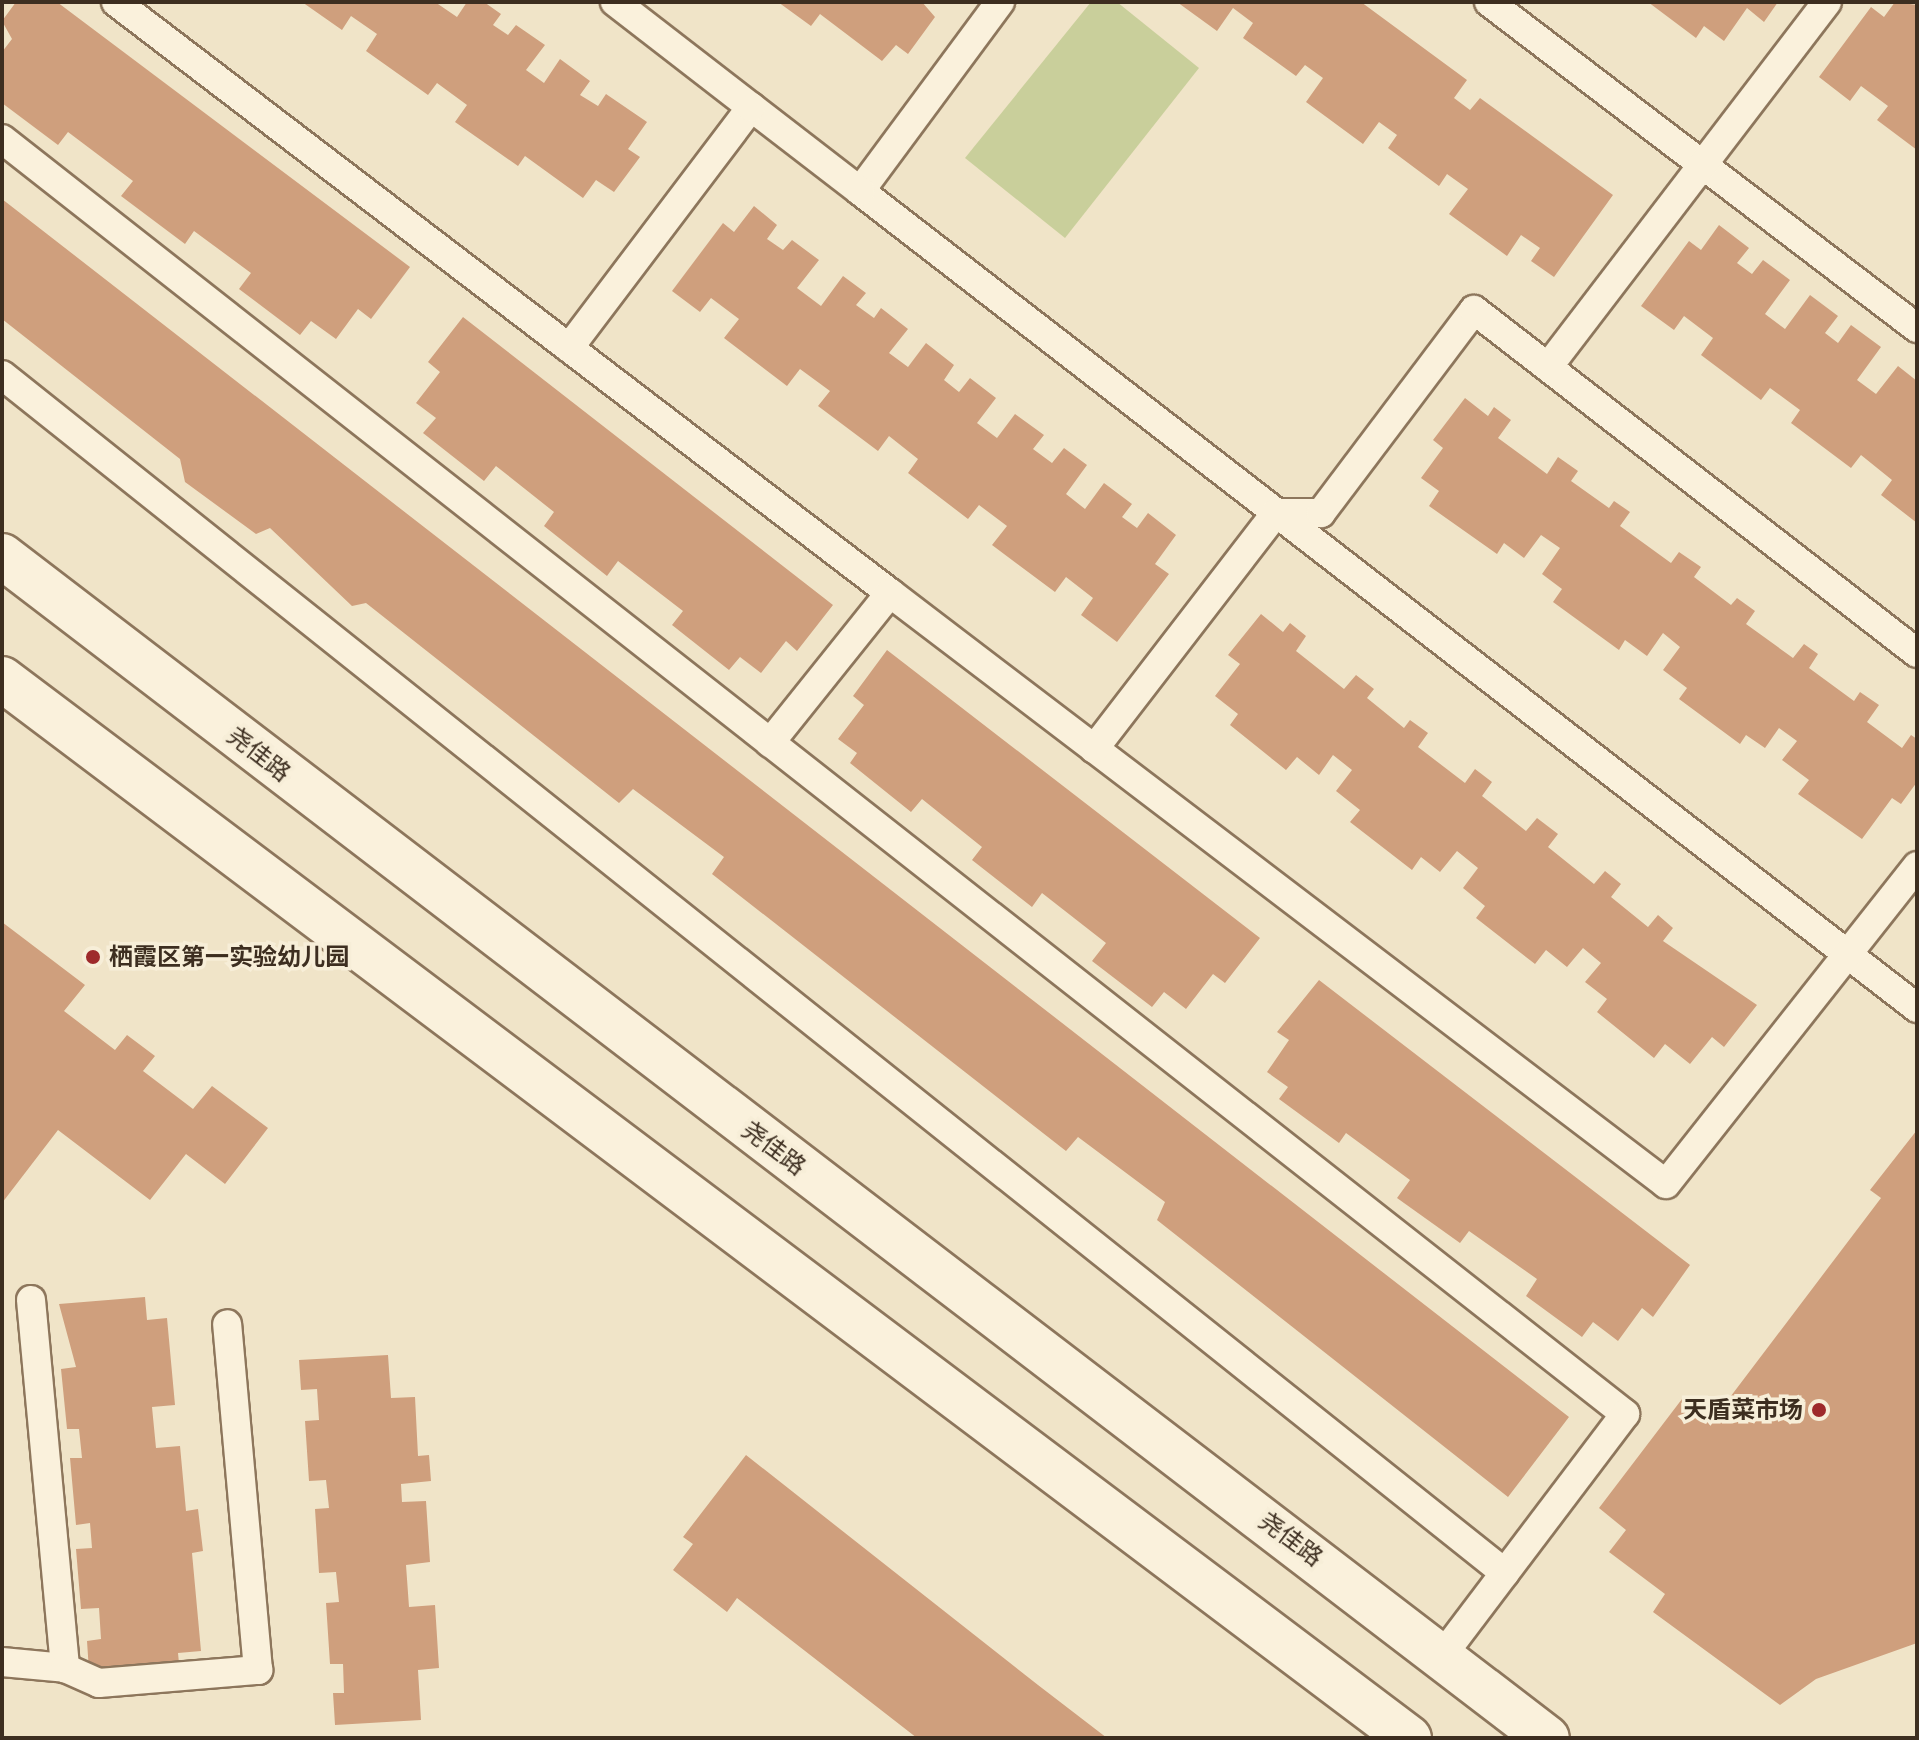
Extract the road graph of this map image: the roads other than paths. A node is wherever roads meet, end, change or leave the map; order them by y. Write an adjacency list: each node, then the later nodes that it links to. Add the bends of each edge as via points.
1 (116, 2): 11 (lane)
2 (615, 2): 6 (lane)
3 (1000, 2): 9 (lane)
4 (1489, 2): 8 (lane)
5 (1827, 2): 8 (lane)
6 (751, 107): 9 (lane); 11 (lane)
7 (2, 139): 19 (lane)
8 (1704, 163): 10 (lane); 12 (lane)
9 (860, 191): 14 (lane)
10 (1917, 328)
11 (569, 348): 16 (lane)
12 (1548, 367): 14 (lane, via 1474,310 1321,513); 17 (lane)
13 (2, 375): 26 (lane)
14 (1276, 513): 20 (lane); 22 (lane)
15 (2, 556): 27 (main road, 尧佳路)
16 (890, 593): 19 (lane); 20 (lane)
17 (1917, 653)
18 (2, 679): 30 (main road)
19 (770, 743): 26 (lane, via 1625,1414)
20 (1094, 749): 22 (lane, via 1666,1184)
21 (1917, 866): 22 (lane)
22 (1847, 954): 23 (lane)
23 (1917, 1008)
24 (31, 1300): 29 (lane)
25 (227, 1324): 29 (lane, via 258,1670 99,1683)
26 (1505, 1573): 27 (lane)
27 (1443, 1655): 31 (main road, 尧佳路)
28 (2, 1662): 29 (lane)
29 (65, 1668)
30 (1409, 1738)
31 (1547, 1738)

